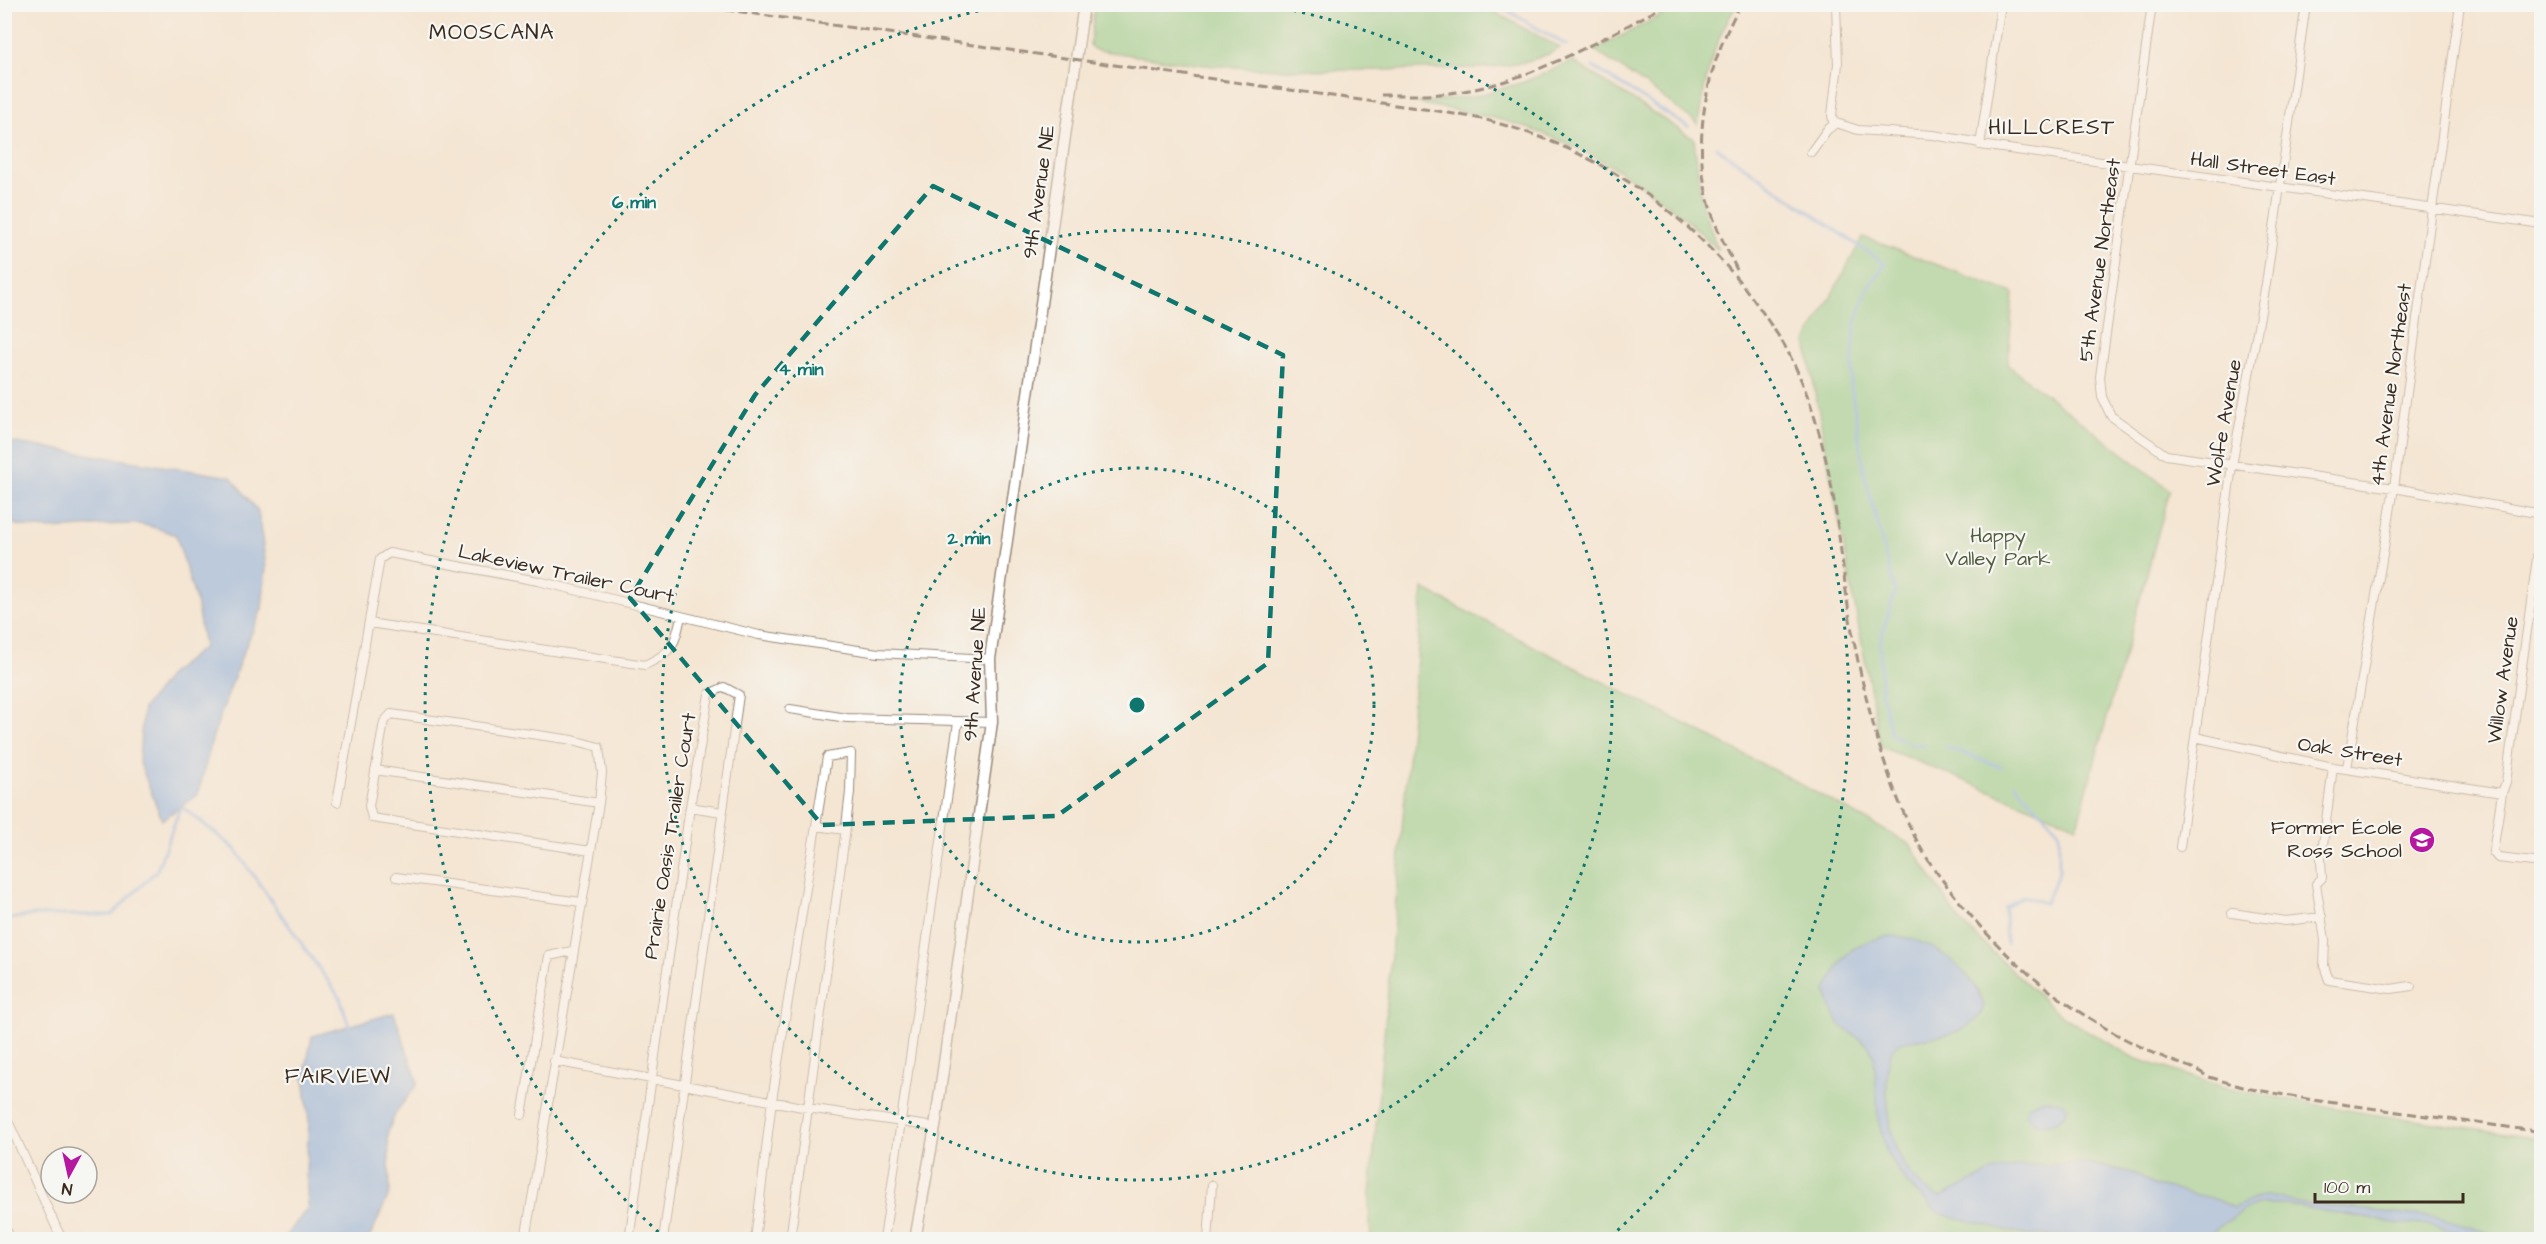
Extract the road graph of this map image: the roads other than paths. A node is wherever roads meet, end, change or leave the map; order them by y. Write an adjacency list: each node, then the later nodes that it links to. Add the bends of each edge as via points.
1 (1084, 4): 20 (street, 9th Avenue NE)
2 (1836, 4): 7 (street, via 1838,64 1832,115)
3 (2001, 4): 8 (street)
4 (2152, 4): 10 (street, 5th Avenue Northeast)
5 (2306, 4): 11 (street, Wolfe Avenue)
6 (2460, 4): 12 (street, 4th Avenue Northeast)
7 (1836, 123): 8 (street, Hall Street East, via 1858,130 1933,135); 9 (street)
8 (1980, 144): 10 (street, Hall Street East)
9 (1811, 152)
10 (2129, 166): 11 (street, Hall Street East); 14 (street, 5th Avenue Northeast, via 2100,377 2102,397 2111,416 2166,455)
11 (2280, 188): 12 (street, Hall Street East); 14 (street, Wolfe Avenue)
12 (2431, 208): 13 (street, Hall Street East); 15 (street, 4th Avenue Northeast)
13 (2541, 224)
14 (2232, 465): 15 (street); 24 (street, Wolfe Avenue)
15 (2394, 488): 16 (street); 26 (street, 4th Avenue Northeast)
16 (2541, 514)
17 (2541, 522): 28 (street, Willow Avenue)
18 (681, 616): 19 (street, via 675,643 665,656 645,665); 19 (street, Lakeview Trailer Court, via 538,581 389,553 380,559); 20 (street, Lakeview Trailer Court, via 759,635 878,654)
19 (369, 623): 29 (street, Lakeview Trailer Court)
20 (990, 659): 23 (street, 9th Avenue NE)
21 (790, 709): 22 (street, via 847,718)
22 (958, 722): 23 (street); 51 (street)
23 (992, 723): 52 (street, 9th Avenue NE)
24 (2195, 737): 25 (street, Oak Street); 35 (street, Wolfe Avenue)
25 (2333, 767): 26 (street, Oak Street); 41 (street, via 2322,878 2316,884)
26 (2347, 768): 28 (street, Oak Street)
27 (375, 770): 30 (street); 30 (street, via 384,722 391,714 573,740 599,747 603,773); 36 (street, via 369,806 372,818)
28 (2502, 793): 37 (street, Willow Avenue, via 2493,852 2498,858)
29 (337, 802)
30 (599, 803): 36 (street)
31 (690, 807): 32 (street); 32 (street, Prairie Oasis Trailer Court, via 709,694 724,687 739,695); 45 (street, Prairie Oasis Trailer Court)
32 (722, 812): 46 (street, Prairie Oasis Trailer Court)
33 (816, 826): 34 (street); 34 (street, via 827,757 851,753); 47 (street)
34 (845, 830): 48 (street)
35 (2180, 847)
36 (591, 851): 39 (street)
37 (2541, 863)
38 (396, 878): 39 (street)
39 (581, 902): 42 (street)
40 (2232, 913): 41 (street, via 2285,921)
41 (2322, 917): 43 (street, via 2324,966 2329,980 2391,989)
42 (572, 951): 44 (street); 50 (street, via 549,956)
43 (2411, 986)
44 (554, 1061): 45 (street); 57 (street)
45 (650, 1079): 46 (street); 58 (street, Prairie Oasis Trailer Court)
46 (686, 1084): 47 (street); 59 (street, Prairie Oasis Trailer Court)
47 (772, 1100): 48 (street); 60 (street)
48 (808, 1108): 51 (street); 61 (street)
49 (4, 1112): 56 (street)
50 (522, 1115)
51 (901, 1122): 52 (street); 62 (street)
52 (935, 1127): 63 (street, 9th Avenue NE)
53 (1212, 1185): 64 (street)
54 (4, 1232): 55 (highway)
55 (8, 1239)
56 (62, 1239)
57 (525, 1239)
58 (629, 1239)
59 (663, 1239)
60 (755, 1239)
61 (790, 1239)
62 (884, 1239)
63 (915, 1239)
64 (1208, 1239)

